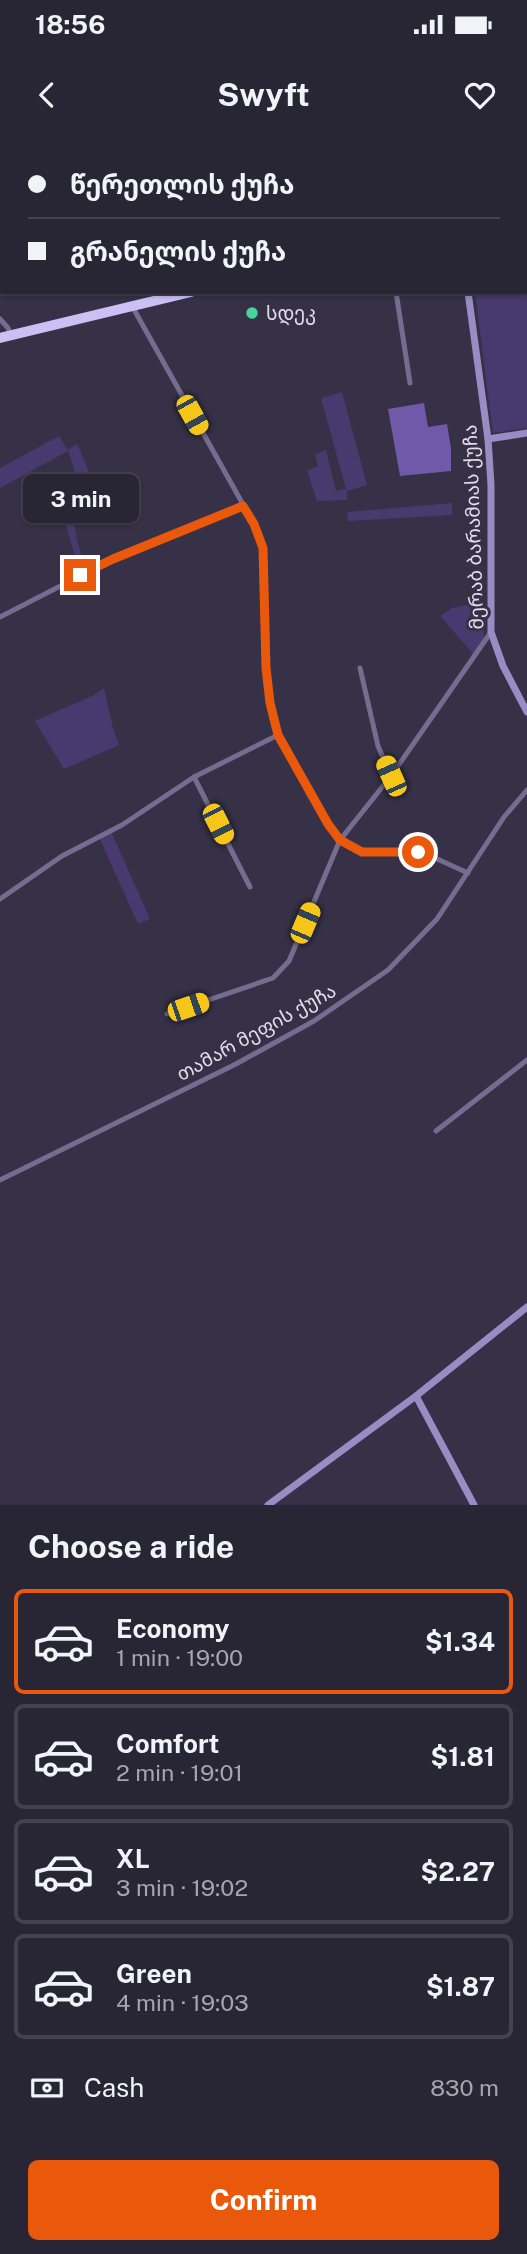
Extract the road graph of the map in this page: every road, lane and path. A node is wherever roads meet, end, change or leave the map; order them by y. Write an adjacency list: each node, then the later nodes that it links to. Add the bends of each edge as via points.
1 (183, 294): 4 (highway)
2 (396, 294): 8 (street)
3 (468, 294): 10 (main road, მერაბ ბარამიას ქუჩა)
4 (132, 306): 6 (highway); 11 (street)
5 (0, 319): 6 (street)
6 (11, 335): 7 (highway)
7 (0, 338)
8 (410, 383)
9 (527, 433): 10 (main road)
10 (488, 439): 13 (main road, მერაბ ბარამიას ქუჩა)
11 (243, 506): 12 (street, via 113,559); 16 (street, via 263,548 267,680)
12 (0, 617)
13 (491, 632): 15 (main road, მერაბ ბარამიას ქუჩა); 17 (street)
14 (360, 668): 17 (street, via 377,746)
15 (527, 712)
16 (278, 735): 18 (street); 20 (street)
17 (391, 776): 20 (street)
18 (194, 777): 22 (street); 23 (street)
19 (527, 790): 21 (street, თამარ მეფის ქუჩა)
20 (340, 840): 21 (street, via 362,852 424,853); 24 (street, via 280,973)
21 (468, 873): 27 (street, თამარ მეფის ქუჩა, via 437,919 388,970 332,1009 203,1082)
22 (250, 887)
23 (0, 898)
24 (167, 1014)
25 (527, 1060): 26 (street)
26 (436, 1131)
27 (3, 1179)
28 (527, 1307): 29 (main road)
29 (416, 1396): 30 (main road); 31 (main road)
30 (268, 1505)
31 (474, 1505)

